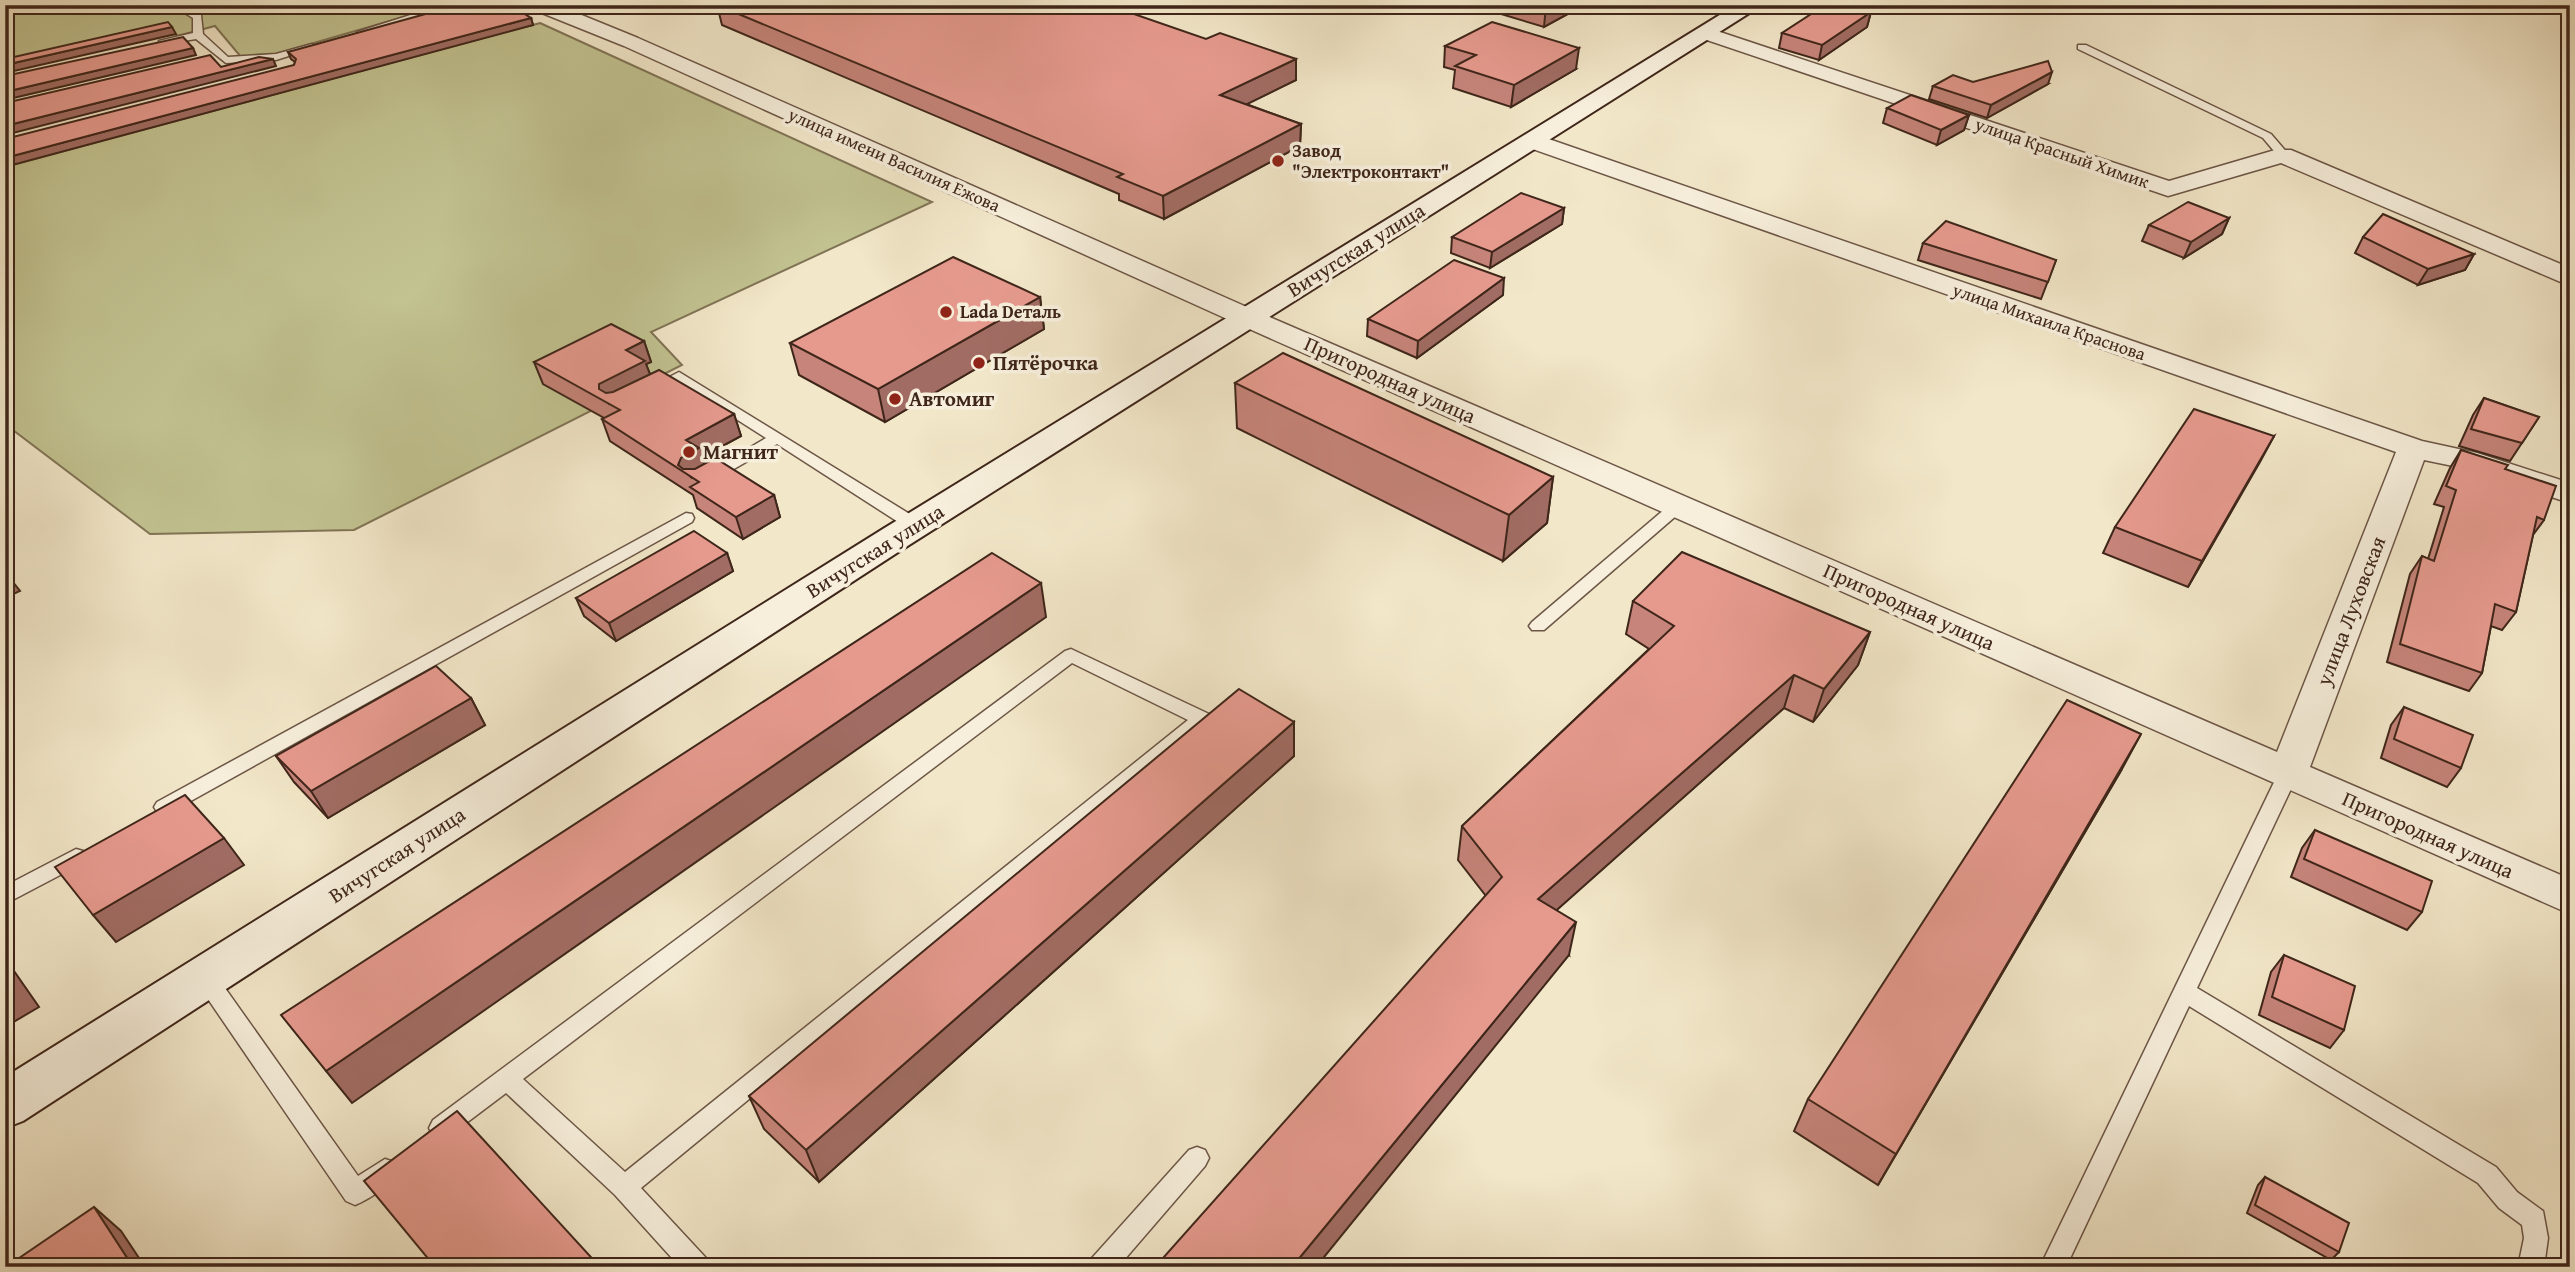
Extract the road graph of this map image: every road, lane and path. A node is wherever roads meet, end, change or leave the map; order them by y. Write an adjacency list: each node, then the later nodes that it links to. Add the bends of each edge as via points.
1 (177, 5): 6 (lane, via 198,17)
2 (453, 5): 7 (lane)
3 (539, 5): 18 (street, улица имени Василия Ежова)
4 (1751, 5): 5 (main road, Вичугская улица)
5 (1705, 33): 15 (main road, Вичугская улица); 16 (street, улица Красный Химик, via 2168,189)
6 (198, 35): 9 (lane); 11 (lane)
7 (352, 35)
8 (327, 42): 12 (lane)
9 (146, 47)
10 (2082, 47): 16 (lane, via 2267,136)
11 (219, 55): 12 (lane, via 226,60); 13 (lane)
12 (276, 57): 14 (lane)
13 (206, 58)
14 (293, 68)
15 (1532, 141): 18 (main road, Вичугская улица); 21 (street, улица Михаила Краснова)
16 (2283, 155): 17 (street)
17 (2570, 278)
18 (1248, 318): 24 (street, Пригородная улица); 26 (main road, Вичугская улица)
19 (636, 398): 20 (lane, via 679,376)
20 (777, 438): 22 (lane); 26 (lane)
21 (2413, 448): 23 (street, улица Михаила Краснова); 28 (street, улица Луховская)
22 (696, 485)
23 (2570, 493)
24 (1678, 506): 27 (lane); 28 (street, Пригородная улица)
25 (687, 518): 29 (lane)
26 (915, 525): 33 (main road, Вичугская улица)
27 (1538, 626)
28 (2288, 774): 32 (street, Пригородная улица); 34 (lane)
29 (151, 815)
30 (90, 848): 31 (lane)
31 (5, 896)
32 (2570, 897)
33 (205, 977): 36 (main road, Вичугская улица); 39 (lane, via 355,1193)
34 (2184, 992): 41 (lane); 44 (lane, via 2487,1175 2508,1200 2534,1219)
35 (508, 1079): 37 (lane); 40 (lane); 40 (lane, via 1071,655 1202,719)
36 (5, 1105)
37 (420, 1144)
38 (1197, 1158): 43 (lane)
39 (398, 1161)
40 (624, 1187): 42 (lane)
41 (2054, 1266)
42 (697, 1267)
43 (1101, 1267)
44 (2531, 1267)

